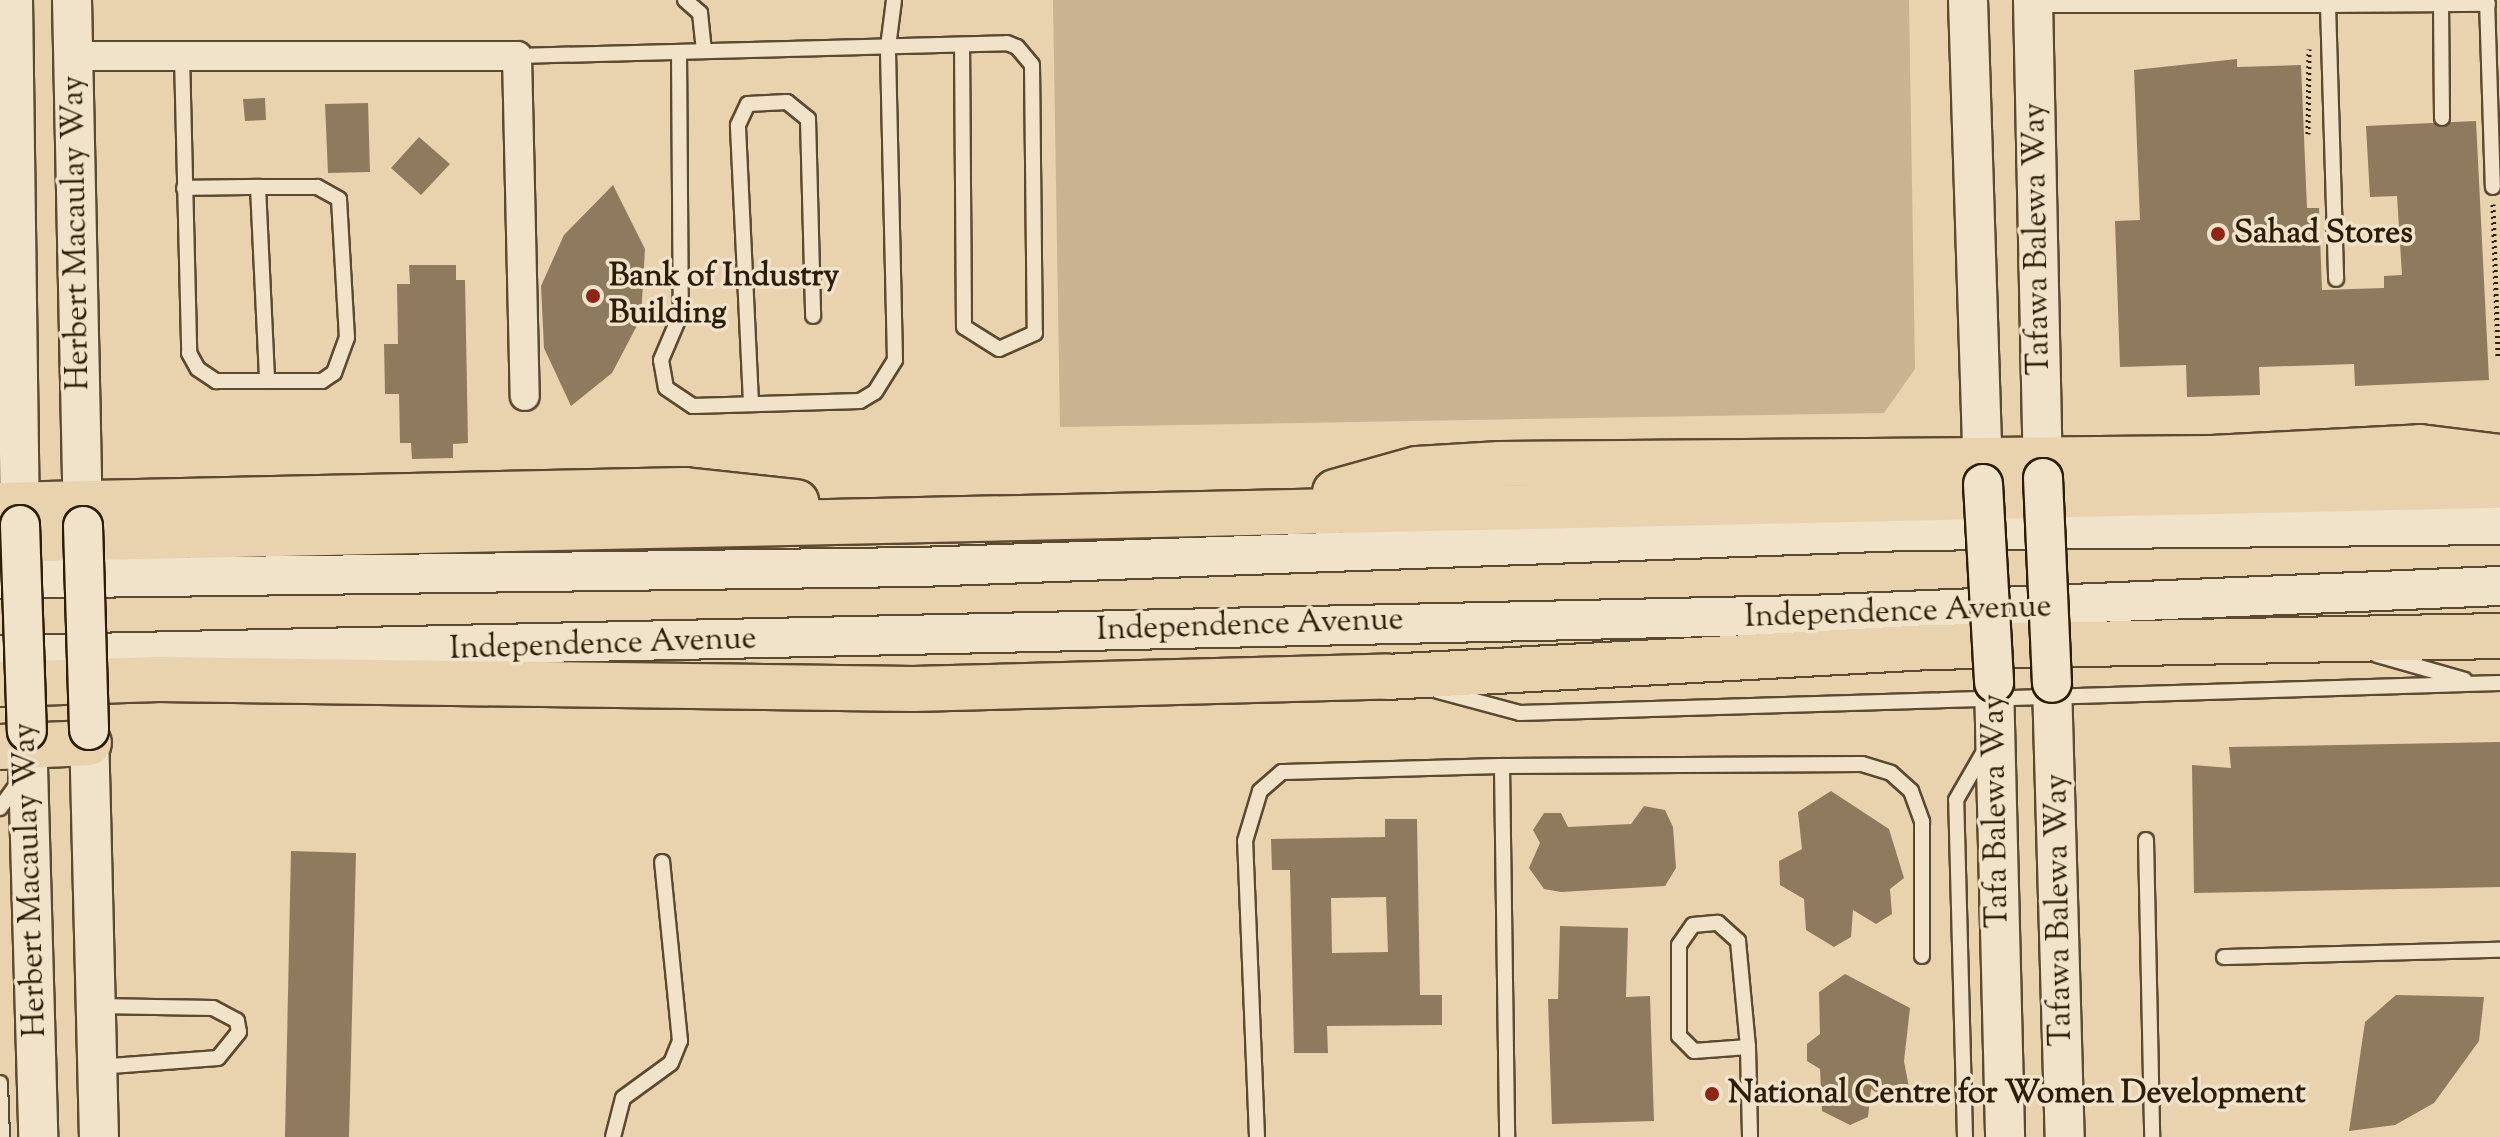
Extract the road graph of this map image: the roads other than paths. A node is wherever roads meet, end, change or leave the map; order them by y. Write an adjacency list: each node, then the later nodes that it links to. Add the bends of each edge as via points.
1 (13, 0): 18 (main road, Herbert Macaulay Way)
2 (72, 0): 15 (main road, Herbert Macaulay Way)
3 (685, 0): 10 (lane)
4 (894, 0): 12 (lane)
5 (1968, 0): 30 (main road, Tafa Balewa Way)
6 (2488, 2): 8 (lane); 21 (lane)
7 (2033, 3): 9 (lane); 29 (main road, Tafawa Balewa Way)
8 (2441, 3): 9 (lane); 19 (lane)
9 (2328, 5): 23 (lane)
10 (701, 6): 13 (lane)
11 (962, 46): 11 (lane, via 1007,43 1032,65 1035,333 999,349 964,327); 12 (lane)
12 (888, 47): 13 (lane); 27 (lane, via 895,360 875,392 860,401)
13 (704, 51): 14 (lane)
14 (679, 52): 17 (lane); 27 (lane, via 681,313 661,360 666,388 693,406)
15 (73, 56): 16 (street); 33 (main road, Herbert Macaulay Way)
16 (182, 56): 17 (street); 22 (lane)
17 (517, 56): 26 (street)
18 (7, 64): 34 (main road, Herbert Macaulay Way)
19 (2442, 118)
20 (258, 187): 22 (lane); 25 (lane); 25 (lane, via 329,190 339,199 343,243 342,359 322,381)
21 (2493, 187)
22 (184, 188): 25 (lane, via 189,353 216,381)
23 (2336, 279)
24 (813, 316): 27 (lane, via 808,119 787,102 748,104 738,125)
25 (267, 381)
26 (525, 396)
27 (751, 403)
28 (2500, 457): 29 (main road, via 2420,447)
29 (2043, 468): 30 (main road); 46 (main road, Tafa Balewa Way, bridge)
30 (1982, 471): 32 (main road); 47 (main road, Tafa Balewa Way, bridge)
31 (2500, 486): 32 (main road)
32 (1417, 487): 35 (main road, via 1293,508)
33 (83, 515): 34 (main road); 35 (main road, via 685,490); 48 (main road, Herbert Macaulay Way, bridge)
34 (10, 518): 35 (main road); 49 (main road, Herbert Macaulay Way, bridge)
35 (914, 521)
36 (2500, 525): 37 (main road, via 1905,531 919,567)
37 (0, 579)
38 (2500, 586): 41 (main road, Independence Avenue, via 2079,608)
39 (2500, 636): 40 (main road, Independence Avenue)
40 (2319, 639): 42 (main road, Independence Avenue, via 1928,647); 43 (lane)
41 (0, 655)
42 (1387, 677): 45 (main road, Independence Avenue, via 913,689 159,679); 47 (lane, via 1520,713 1778,701)
43 (2479, 683): 44 (lane); 46 (lane)
44 (2500, 683)
45 (0, 684)
46 (2054, 691): 47 (lane); 70 (main road, Tafawa Balewa Way)
47 (1994, 707): 68 (lane, via 1956,800); 69 (main road, Tafa Balewa Way)
48 (89, 737): 49 (main road); 57 (main road, Herbert Macaulay Way)
49 (20, 749): 51 (lane); 62 (main road, Herbert Macaulay Way)
50 (1502, 766): 55 (lane, via 1862,764 1891,773 1911,791 1922,822); 65 (lane, via 1282,772 1260,791 1245,841); 66 (lane)
51 (0, 808)
52 (2146, 840): 71 (lane)
53 (662, 862): 64 (lane, via 680,1041 671,1063 623,1098)
54 (2500, 950): 56 (lane)
55 (1922, 956)
56 (2224, 957)
57 (96, 1006): 59 (main road, Herbert Macaulay Way); 59 (lane, via 213,1008 237,1021 239,1032 234,1046 218,1058)
58 (1748, 1047): 58 (lane, via 1738,941 1718,923 1693,925 1679,945 1679,1036 1694,1051); 67 (lane)
59 (97, 1067): 63 (main road, Herbert Macaulay Way)
60 (0, 1083): 61 (lane)
61 (2, 1137)
62 (38, 1137)
63 (99, 1137)
64 (613, 1137)
65 (1257, 1137)
66 (1507, 1137)
67 (1750, 1137)
68 (1965, 1137)
69 (2005, 1137)
70 (2065, 1137)
71 (2152, 1137)

